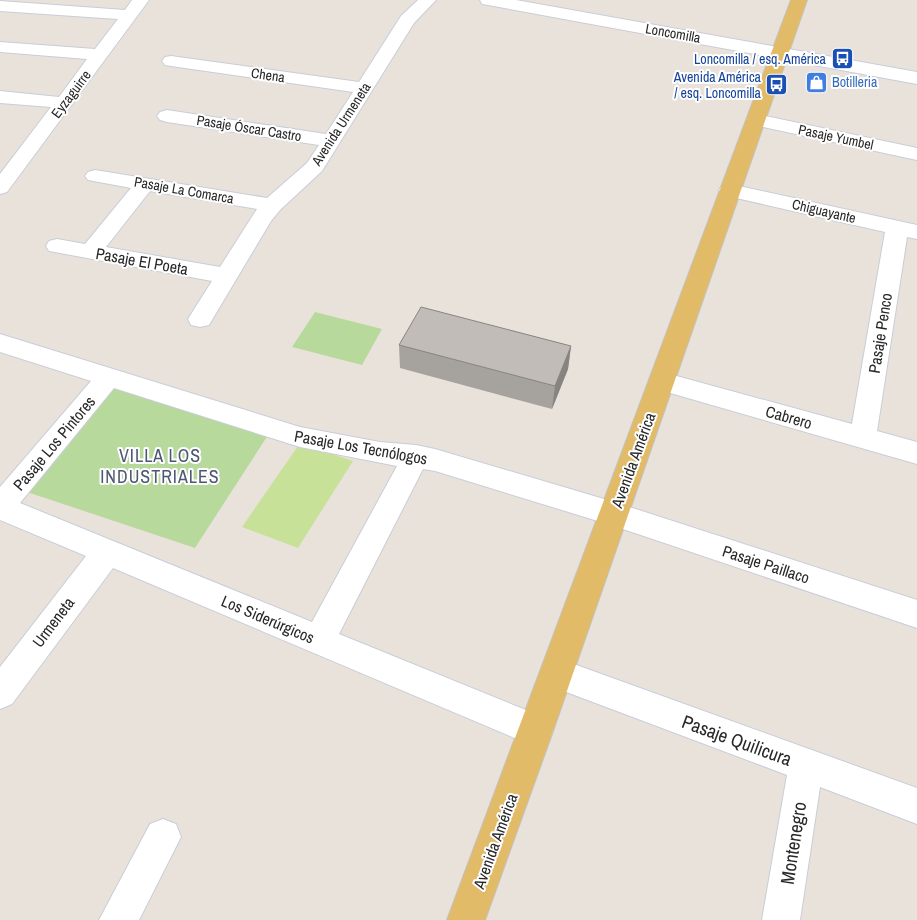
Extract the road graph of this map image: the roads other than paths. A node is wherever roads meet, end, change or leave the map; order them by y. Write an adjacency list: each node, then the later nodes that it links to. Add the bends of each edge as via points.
1 (141, 0): 6 (street, Eyzaguirre)
2 (428, 0): 12 (street, Avenida Urmeneta, via 407,20)
3 (488, 0): 8 (street, Loncomilla)
4 (799, 0): 8 (main road, Avenida América)
5 (0, 6): 6 (street)
6 (129, 15): 9 (street, Eyzaguirre)
7 (0, 48): 9 (street)
8 (780, 52): 11 (street, Loncomilla); 16 (main road, Avenida América)
9 (101, 55): 14 (street, Eyzaguirre)
10 (171, 61): 12 (street, Chena)
11 (917, 78)
12 (364, 88): 17 (street, Avenida Urmeneta)
13 (0, 97): 14 (street)
14 (65, 103): 21 (street, Eyzaguirre, via 18,151)
15 (167, 116): 17 (street, Pasaje Óscar Castro)
16 (756, 120): 18 (street, Pasaje Yumbel); 22 (main road, Avenida América)
17 (332, 141): 23 (street, Avenida Urmeneta, via 310,172)
18 (917, 154)
19 (95, 176): 20 (street, Pasaje La Comarca)
20 (145, 184): 23 (street, Pasaje La Comarca); 26 (street)
21 (0, 188)
22 (730, 190): 24 (street, Chiguayante); 31 (main road, Avenida América)
23 (272, 205): 27 (street, Avenida Urmeneta)
24 (907, 230): 32 (street, Pasaje Penco)
25 (57, 246): 26 (street, Pasaje El Poeta)
26 (90, 252): 27 (street, Pasaje El Poeta)
27 (227, 276): 28 (street, Avenida Urmeneta)
28 (200, 319)
29 (0, 343): 30 (street, Pasaje Los Tecnólogos)
30 (108, 378): 34 (street, Pasaje Los Tecnólogos, via 300,437 380,453); 35 (street, Pasaje Los Pintores)
31 (662, 381): 32 (street, Cabrero); 36 (main road, Avenida América)
32 (863, 438): 33 (street, Cabrero)
33 (917, 453)
34 (416, 456): 36 (street, Pasaje Los Tecnólogos); 39 (street)
35 (0, 507): 37 (street, Los Siderúrgicos)
36 (614, 514): 38 (street, Pasaje Paillaco); 40 (main road, Avenida América)
37 (107, 552): 39 (street, Los Siderúrgicos); 41 (street, Urmeneta)
38 (917, 614)
39 (319, 640): 42 (street, Los Siderúrgicos)
40 (557, 673): 42 (main road, Avenida América); 43 (street, Pasaje Quilicura)
41 (0, 693)
42 (536, 731): 47 (main road, Avenida América)
43 (806, 765): 44 (street, Pasaje Quilicura); 48 (street, Montenegro)
44 (917, 806)
45 (163, 837): 46 (street)
46 (118, 920)
47 (466, 920)
48 (780, 920)

